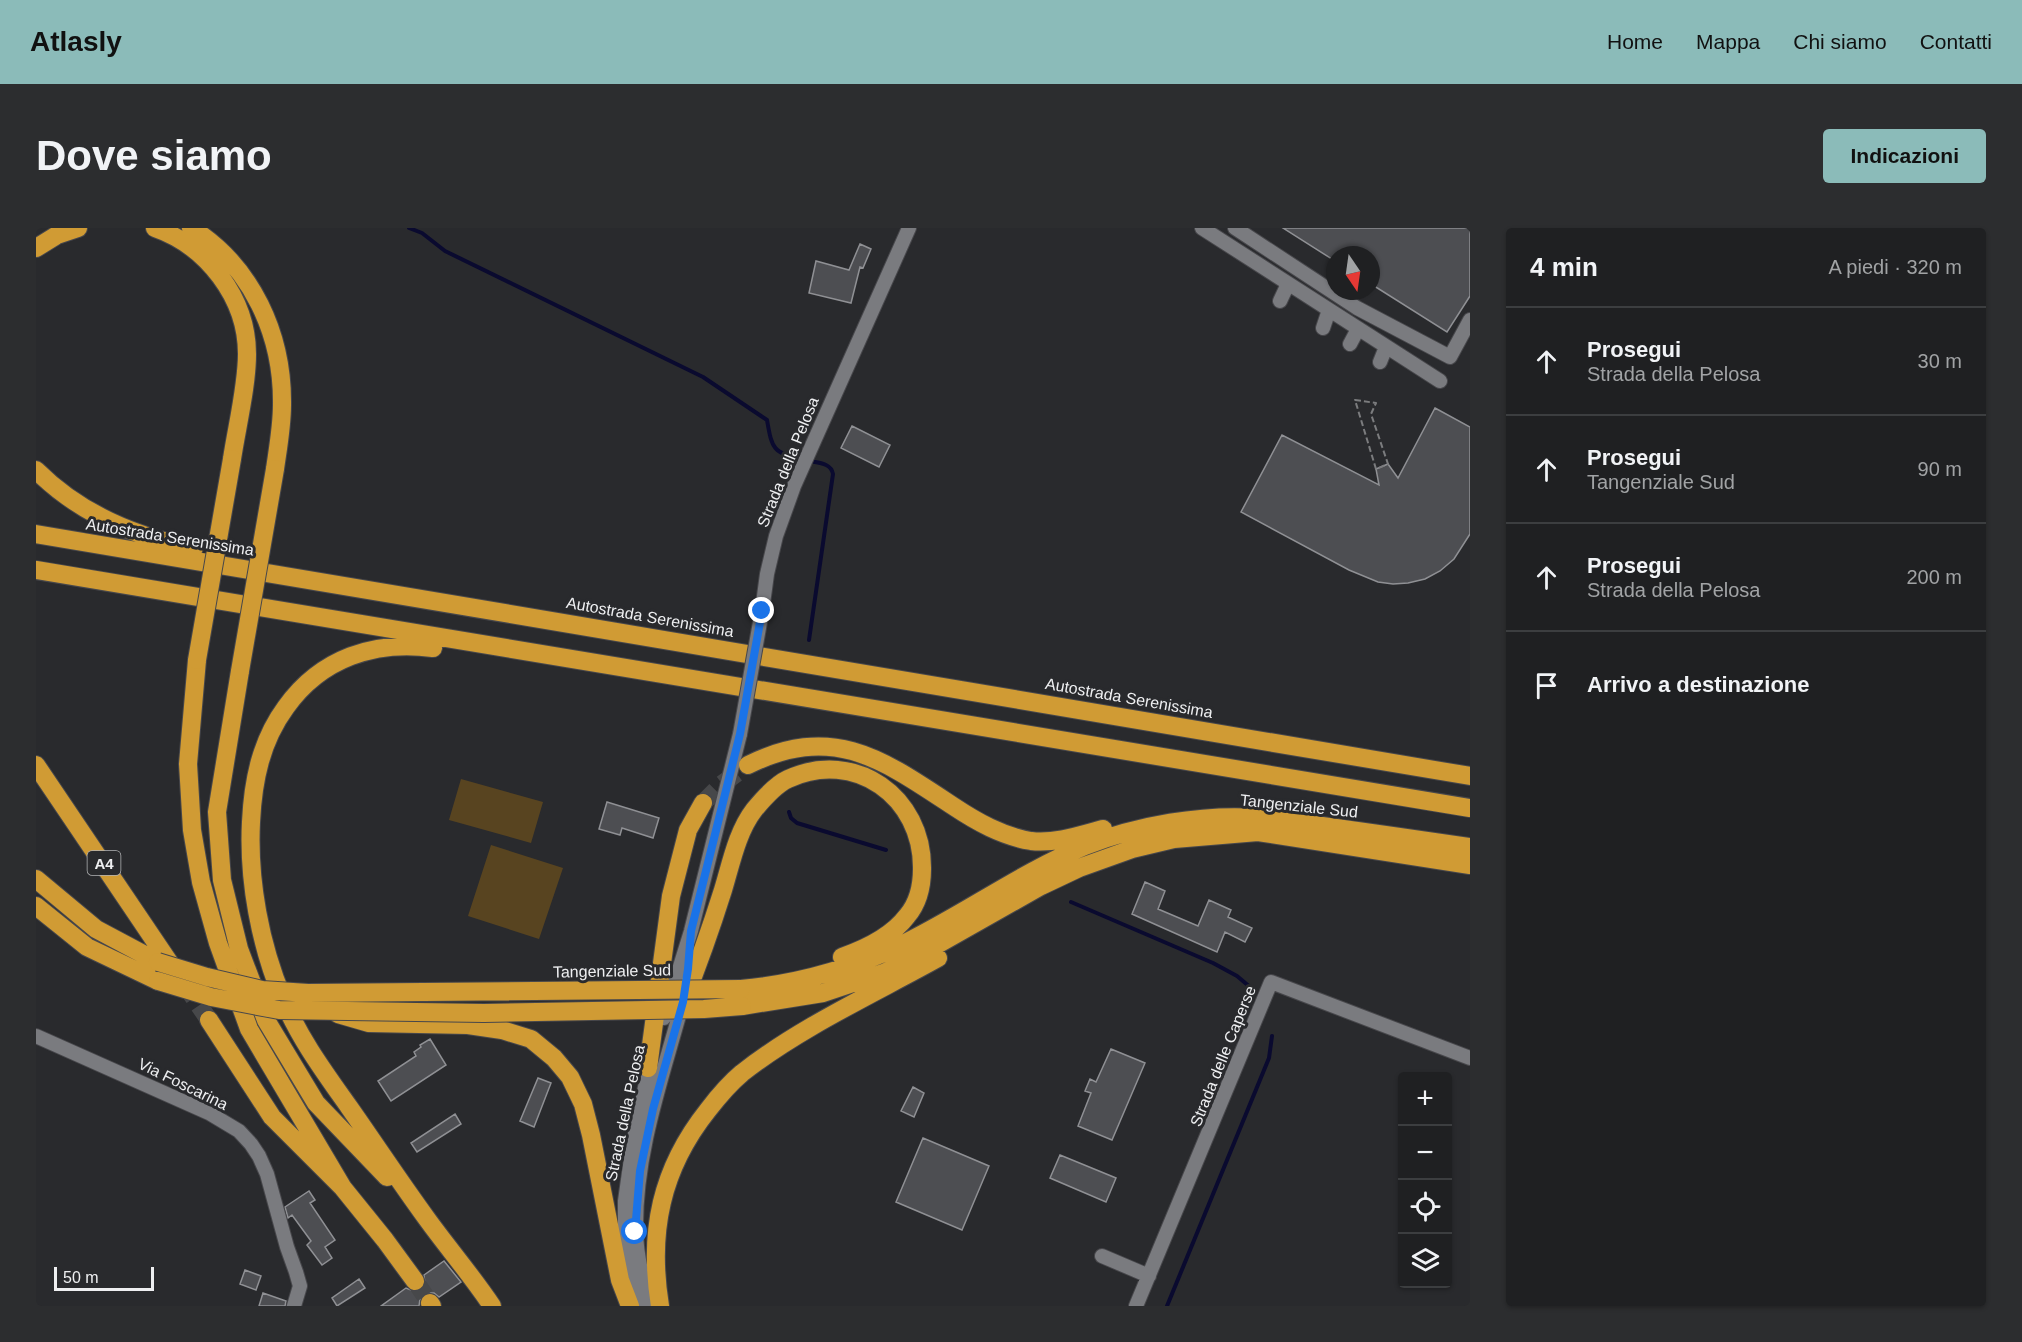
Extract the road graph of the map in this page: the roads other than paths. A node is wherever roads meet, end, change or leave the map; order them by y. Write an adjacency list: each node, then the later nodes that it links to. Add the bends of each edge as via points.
1 (78, 228): 7 (highway)
2 (155, 228): 44 (highway, bridge, via 176,237 205,258 222,278 243,322 247,340 247,366 197,660 188,764 192,830 201,882 249,1029)
3 (191, 228): 45 (highway, bridge, via 217,248 259,301 271,328 282,395 275,469 217,812 222,880 239,949 266,1020 316,1102)
4 (909, 228): 34 (street, Strada della Pelosa, bridge, via 794,486 776,536 740,734)
5 (1202, 228): 8 (street)
6 (1235, 228): 11 (street, via 1357,308 1450,357)
7 (36, 248)
8 (1288, 284): 9 (street); 10 (street)
9 (1280, 301)
10 (1329, 310): 12 (street); 13 (street)
11 (1470, 320)
12 (1323, 328)
13 (1358, 329): 14 (street); 15 (street)
14 (1350, 344)
15 (1386, 347): 16 (street); 17 (street)
16 (1380, 362)
17 (1440, 381)
18 (36, 470): 21 (highway, via 103,519 171,544)
19 (36, 534): 21 (highway, Autostrada Serenissima)
20 (36, 570): 22 (highway)
21 (735, 651): 25 (highway, Autostrada Serenissima)
22 (816, 700): 27 (highway); 45 (highway, via 405,645 373,649 335,663 312,678 290,700 265,743 254,796 251,860 265,940 283,999 303,1039)
23 (36, 765): 35 (highway, A4)
24 (748, 765): 28 (highway, via 800,747 843,748 894,768 981,824 1008,836 1033,841 1059,840 1160,814 1228,812)
25 (1470, 776)
26 (703, 803): 43 (highway, via 688,830 673,885)
27 (1470, 808)
28 (1258, 818): 29 (highway, Tangenziale Sud); 36 (highway, Tangenziale Sud, via 1166,824 1094,843 1035,870 897,947 840,970)
29 (1470, 847)
30 (1470, 865): 32 (highway, Tangenziale Sud, via 1258,832 1174,839 1132,849)
31 (36, 879): 35 (highway, Tangenziale Sud, via 96,929)
32 (1041, 886): 37 (highway, Tangenziale Sud, via 886,972 824,993); 54 (highway, via 967,942 774,1050 741,1074 716,1100 694,1128 674,1164 659,1208 655,1242)
33 (36, 906): 39 (highway, Tangenziale Sud, bridge, via 87,947 158,981 254,1006)
34 (691, 931): 38 (street, Strada della Pelosa); 43 (street, Strada della Pelosa)
35 (164, 962): 37 (highway, Tangenziale Sud, bridge, via 261,990 308,993)
36 (774, 986): 37 (highway, Tangenziale Sud); 38 (highway, via 797,971 850,954 885,936 908,916 916,901 922,875 917,831 901,804 878,783 834,769 812,771 786,780 760,803 744,828)
37 (741, 997): 39 (highway, Tangenziale Sud, bridge, via 704,1009)
38 (683, 1002): 53 (street, Strada della Pelosa, via 640,1171 635,1232)
39 (327, 1012): 51 (highway, via 369,1023 468,1025 502,1030 531,1039 554,1058 570,1077 583,1104 620,1280)
40 (209, 1020): 44 (highway, via 272,1117)
41 (36, 1036): 49 (street, Via Foscarina, via 209,1113 239,1131 267,1174 300,1286)
42 (1470, 1058): 47 (street, Strada delle Caperse, via 1271,982)
43 (648, 1068): 52 (street, Strada della Pelosa, via 625,1201)
44 (344, 1188): 48 (highway)
45 (427, 1219): 50 (highway)
46 (1102, 1256): 47 (street)
47 (1149, 1276): 55 (street, Strada delle Caperse)
48 (416, 1281)
49 (294, 1306)
50 (492, 1306)
51 (630, 1306)
52 (636, 1306)
53 (650, 1306)
54 (660, 1306)
55 (1136, 1306)

